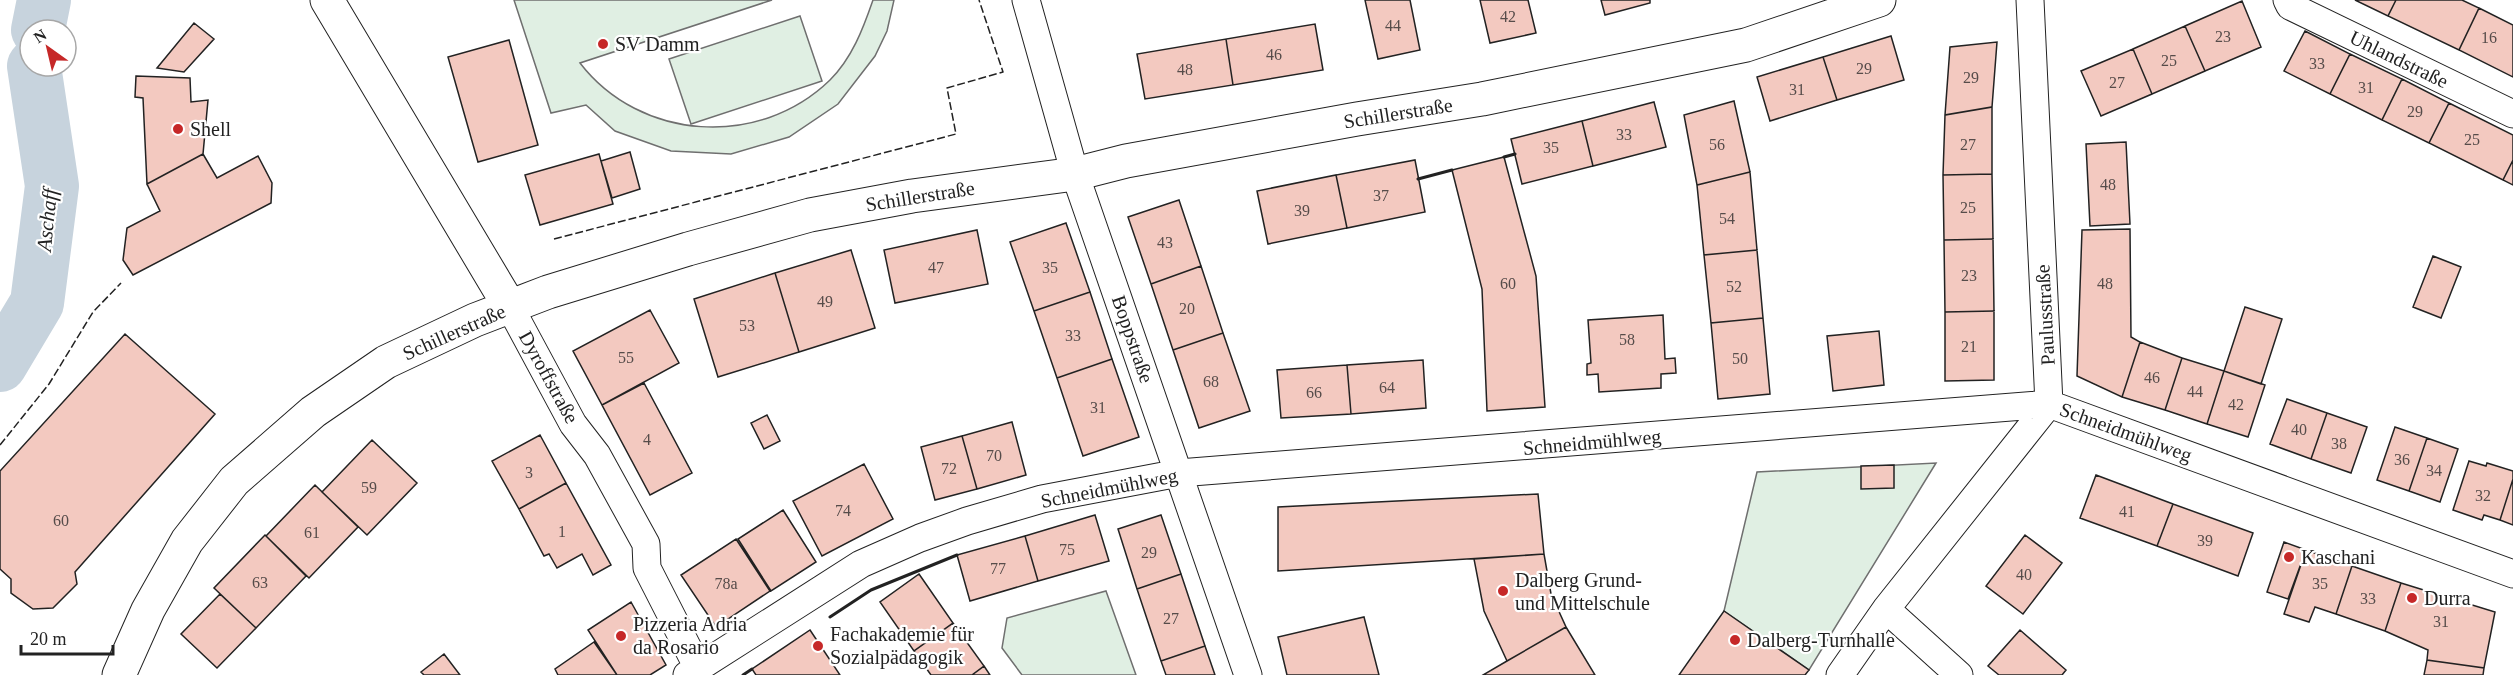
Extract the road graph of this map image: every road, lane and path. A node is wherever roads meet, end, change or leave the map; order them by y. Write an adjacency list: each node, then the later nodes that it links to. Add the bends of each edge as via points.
1 (327, 0): 8 (main road, Dyroffstraße)
2 (1026, 0): 7 (street, Boppstraße)
3 (1879, 0): 7 (main road, Schillerstraße, via 1735,47 1482,99 1126,161)
4 (2030, 0): 9 (street, Paulusstraße)
5 (2287, 0): 6 (street, Uhlandstraße, via 2290,6)
6 (2513, 114)
7 (1076, 174): 8 (main road, Schillerstraße, via 912,196 810,215 677,252); 10 (street, Boppstraße)
8 (510, 307): 13 (street, Dyroffstraße, via 573,424 597,455 646,544 647,568); 14 (main road, Schillerstraße, via 386,362 313,412 234,481 187,541 148,610)
9 (2049, 404): 10 (street, Schneidmühlweg); 11 (street, Schneidmühlweg); 12 (street)
10 (1179, 473): 13 (street, Schneidmühlweg, via 1042,499 920,538 861,564); 15 (street, Boppstraße)
11 (2513, 574)
12 (1886, 609): 16 (street); 17 (street)
13 (693, 671)
14 (119, 675)
15 (1248, 675)
16 (1840, 675)
17 (1959, 675)

